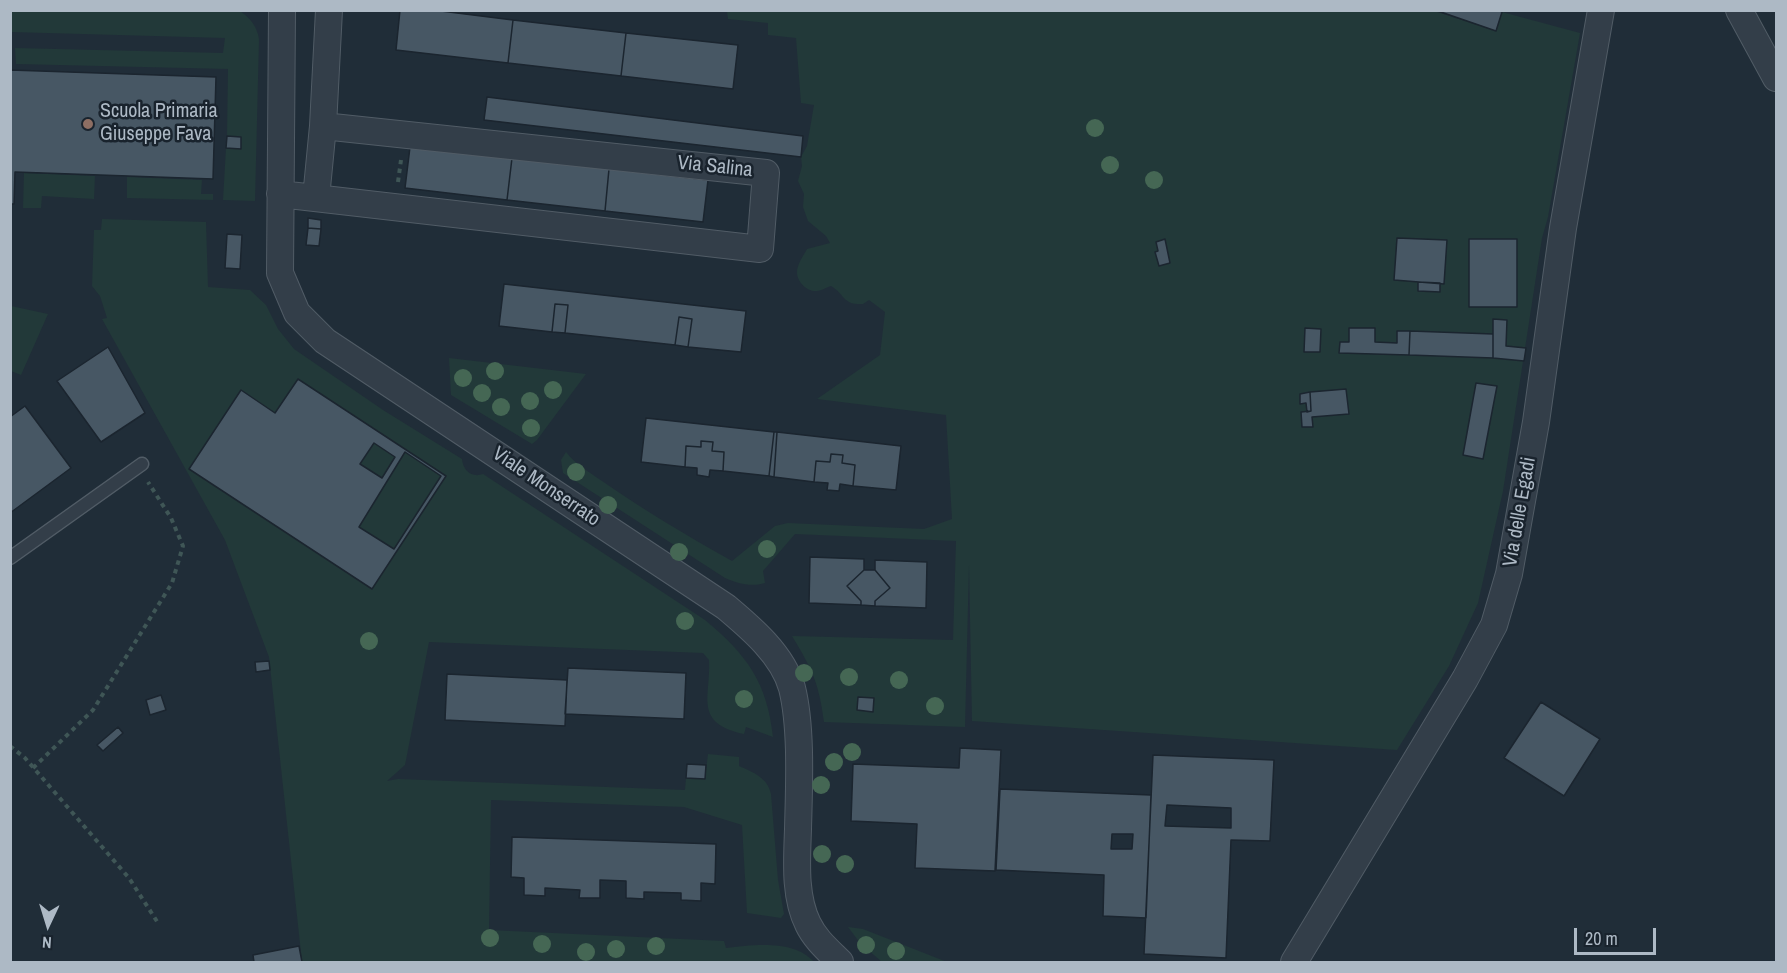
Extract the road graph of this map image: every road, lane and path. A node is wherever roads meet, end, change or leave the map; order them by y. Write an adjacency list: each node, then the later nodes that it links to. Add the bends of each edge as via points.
1 (282, 10): 8 (street, Viale Monserrato)
2 (329, 10): 6 (street)
3 (1601, 10): 17 (street, Via delle Egadi, via 1563,228 1536,422 1509,574 1494,625 1465,680)
4 (1739, 10): 5 (street)
5 (1776, 78)
6 (323, 126): 7 (street, Via Salina); 9 (street)
7 (403, 135): 10 (path); 10 (street, Via Salina, via 766,173 760,249)
8 (280, 194): 9 (street, Via Salina); 16 (street, Viale Monserrato, via 280,273 297,313 325,341 726,608 750,627 778,660 791,686 797,723 797,863 801,903 814,936)
9 (316, 198): 10 (street, Via Salina)
10 (396, 207)
11 (140, 466): 12 (lane); 14 (path, via 183,546 172,583 93,710)
12 (10, 558)
13 (10, 746): 14 (path)
14 (33, 768): 15 (path, via 129,878)
15 (158, 924)
16 (840, 963)
17 (1294, 963)

